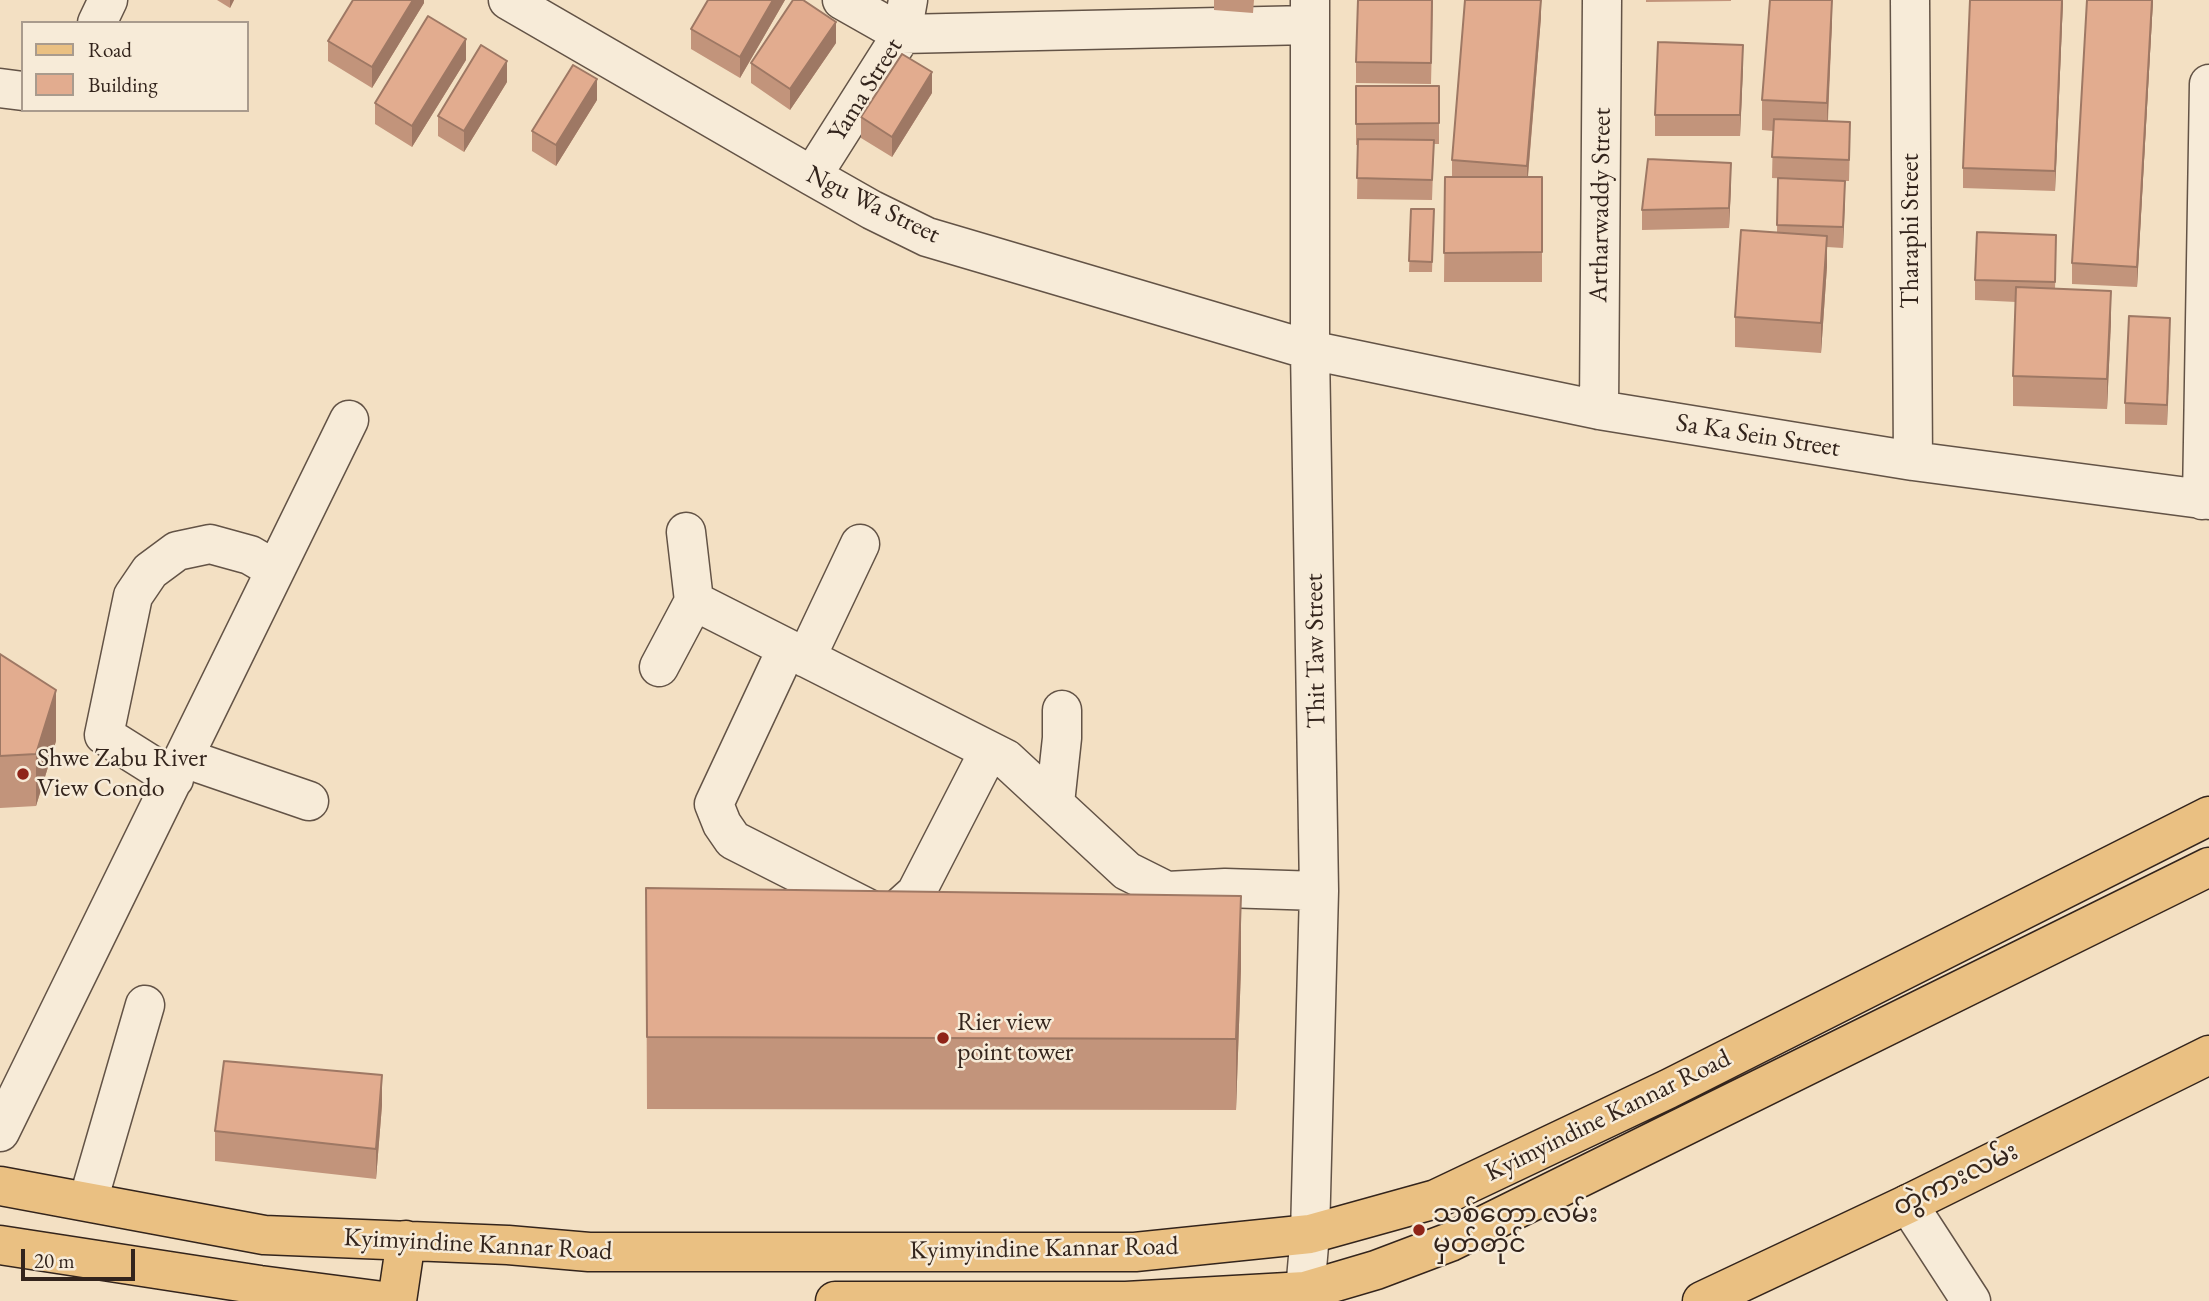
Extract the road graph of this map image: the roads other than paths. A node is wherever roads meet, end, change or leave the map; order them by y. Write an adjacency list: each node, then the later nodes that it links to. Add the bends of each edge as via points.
1 (108, 0): 9 (street)
2 (508, 0): 6 (street, Ngu Wa Street)
3 (842, 0): 8 (street)
4 (1602, 0): 15 (street, Artharwaddy Street)
5 (1910, 0): 17 (street, Tharaphi Street)
6 (549, 10): 13 (street, Ngu Wa Street)
7 (1310, 12): 8 (street); 14 (street, Thit Taw Street)
8 (905, 17): 13 (street, Yama Street)
9 (98, 21)
10 (2209, 84): 18 (street)
11 (0, 88): 12 (street)
12 (21, 90)
13 (812, 176): 14 (street, Ngu Wa Street, via 927,237)
14 (1310, 350): 15 (street, Sa Ka Sein Street); 32 (street, Thit Taw Street)
15 (1599, 410): 17 (street, Sa Ka Sein Street)
16 (349, 420): 21 (street)
17 (1913, 461): 18 (street, Sa Ka Sein Street)
18 (2205, 500)
19 (686, 532): 22 (street)
20 (860, 544): 23 (street)
21 (274, 569): 27 (street); 27 (street, via 250,555 210,544 177,551 150,571 133,596 104,735)
22 (694, 601): 23 (street); 24 (street)
23 (797, 653): 26 (street); 26 (street, via 714,803 733,840 877,913 896,911 916,894)
24 (659, 667)
25 (1062, 710): 29 (street)
26 (989, 751): 29 (street, via 1006,759)
27 (179, 769): 28 (street); 37 (street)
28 (309, 801)
29 (1055, 803): 32 (street, via 1127,871 1167,891)
30 (2209, 816): 35 (main road, Kyimyindine Kannar Road)
31 (2209, 867): 36 (main road, Kyimyindine Kannar Road)
32 (1319, 891): 41 (street, Thit Taw Street)
33 (145, 1005): 39 (street)
34 (2209, 1055): 40 (main road, တွဲကားလမ်း)
35 (1668, 1089): 36 (main road); 41 (main road, Kyimyindine Kannar Road, via 1436,1199)
36 (1682, 1127): 44 (main road, Kyimyindine Kannar Road, via 1450,1242)
37 (0, 1132)
38 (0, 1186): 39 (main road, Kyimyindine Kannar Road)
39 (88, 1201): 42 (main road, Kyimyindine Kannar Road, via 264,1235)
40 (1908, 1204): 48 (main road, တွဲကားလမ်း); 49 (street)
41 (1310, 1234): 42 (main road, Kyimyindine Kannar Road, via 1135,1252 590,1252); 44 (street, Thit Taw Street)
42 (406, 1240): 46 (main road)
43 (0, 1245): 45 (main road)
44 (1305, 1296): 47 (main road, Kyimyindine Kannar Road)
45 (383, 1301)
46 (397, 1301)
47 (835, 1301)
48 (1702, 1301)
49 (1971, 1301)

